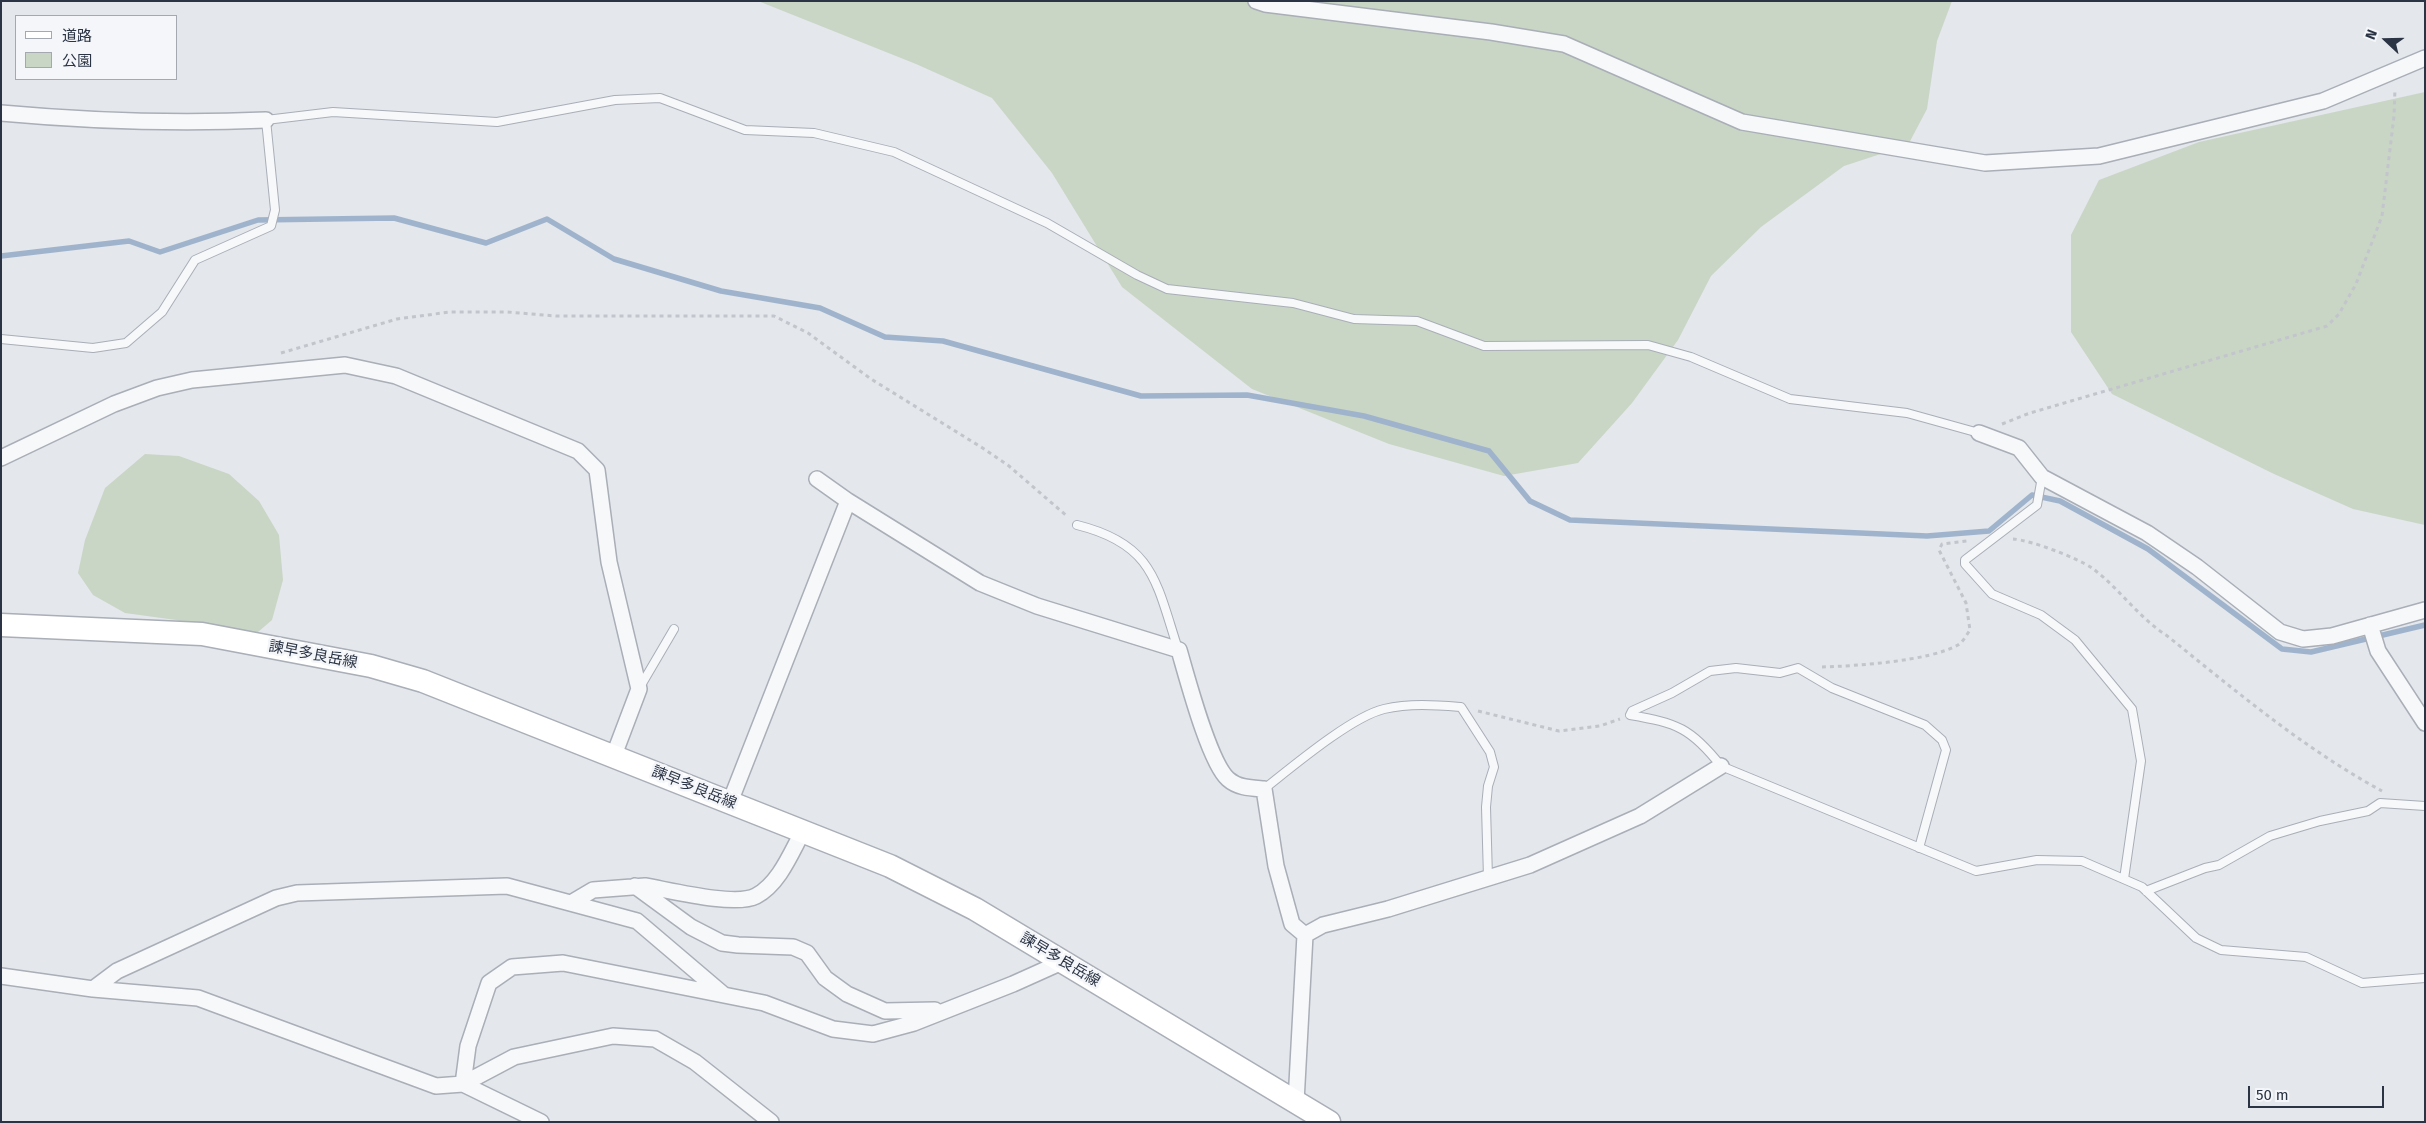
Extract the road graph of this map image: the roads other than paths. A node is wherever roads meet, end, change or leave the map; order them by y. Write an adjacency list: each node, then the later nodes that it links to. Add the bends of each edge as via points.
1 (1256, 1): 2 (street, via 1564,44 1742,122 1985,163 2099,156 2323,101)
2 (2425, 58)
3 (1, 113): 4 (street, via 215,122)
4 (266, 120): 5 (lane, via 275,210 271,226 195,260 162,312 126,344 93,348); 6 (lane, via 333,112 496,122 615,100 660,98 745,130 814,133 894,152 1048,223 1167,289 1293,303 1354,319 1417,321 1484,346 1648,345 1691,358 1790,399 1906,412)
5 (1, 339)
6 (1978, 433): 9 (street, via 2019,448)
7 (1, 458): 17 (street, via 114,404 157,388 192,380 345,365 396,376 578,451 596,470 609,562)
8 (817, 480): 10 (street)
9 (2042, 481): 14 (street, via 2147,533 2197,567 2280,632 2303,639 2332,636); 27 (lane, via 2037,505 1965,560 1965,564 1992,594 2041,615 2076,640 2132,709 2141,761)
10 (848, 501): 16 (street, via 980,583 1037,606); 22 (street)
11 (1077, 525): 16 (lane, via 1102,531 1140,556 1156,583)
12 (2425, 610): 14 (street)
13 (1, 625): 19 (main road, 諫早多良岳線, via 202,634 370,666 423,681)
14 (2370, 625): 18 (street, via 2377,649)
15 (674, 629): 17 (lane)
16 (1179, 650): 21 (street, via 1213,755 1227,778 1240,786)
17 (639, 688): 19 (street)
18 (2425, 723)
19 (614, 755): 22 (main road, 諫早多良岳線)
20 (1721, 766): 25 (lane); 25 (lane, via 1707,748 1685,729 1630,716 1632,711 1710,671 1736,668 1780,673 1798,668 1832,688 1925,726 1942,740 1946,750); 26 (street, via 1640,816 1530,865)
21 (1264, 789): 26 (lane, via 1325,742 1383,709 1423,704 1461,707 1490,752 1494,767 1486,807); 31 (street, via 1276,866 1292,924)
22 (730, 802): 24 (main road, 諫早多良岳線)
23 (2425, 806): 29 (lane, via 2380,803 2368,812 2320,821 2270,836 2220,865)
24 (803, 831): 28 (street, via 775,879 755,896 725,900); 32 (main road, 諫早多良岳線, via 890,866 975,910)
25 (1919, 848): 27 (lane, via 1976,871 2037,860 2082,861)
26 (1488, 878): 31 (street, via 1323,925)
27 (2124, 879): 29 (lane)
28 (635, 886): 30 (street, via 593,890); 37 (street, via 691,927 722,943 793,947 807,953 825,978 847,994 885,1011)
29 (2146, 891): 34 (lane, via 2196,938 2221,950 2306,957 2362,983)
30 (571, 903): 35 (street, via 507,886 297,893 276,898 117,971); 36 (street, via 637,921)
31 (1305, 935): 39 (street)
32 (1062, 962): 37 (street); 39 (main road, 諫早多良岳線)
33 (1, 976): 35 (street)
34 (2425, 978)
35 (93, 990): 38 (street, via 198,998 436,1086)
36 (725, 995): 37 (street, via 764,1003 833,1029 874,1034); 38 (street, via 563,963 512,967 489,984 468,1046)
37 (948, 1010)
38 (463, 1084): 40 (street); 41 (street, via 514,1057 613,1036 655,1040 695,1062)
39 (1296, 1102): 42 (main road, 諫早多良岳線)
40 (541, 1122)
41 (771, 1122)
42 (1329, 1122)

